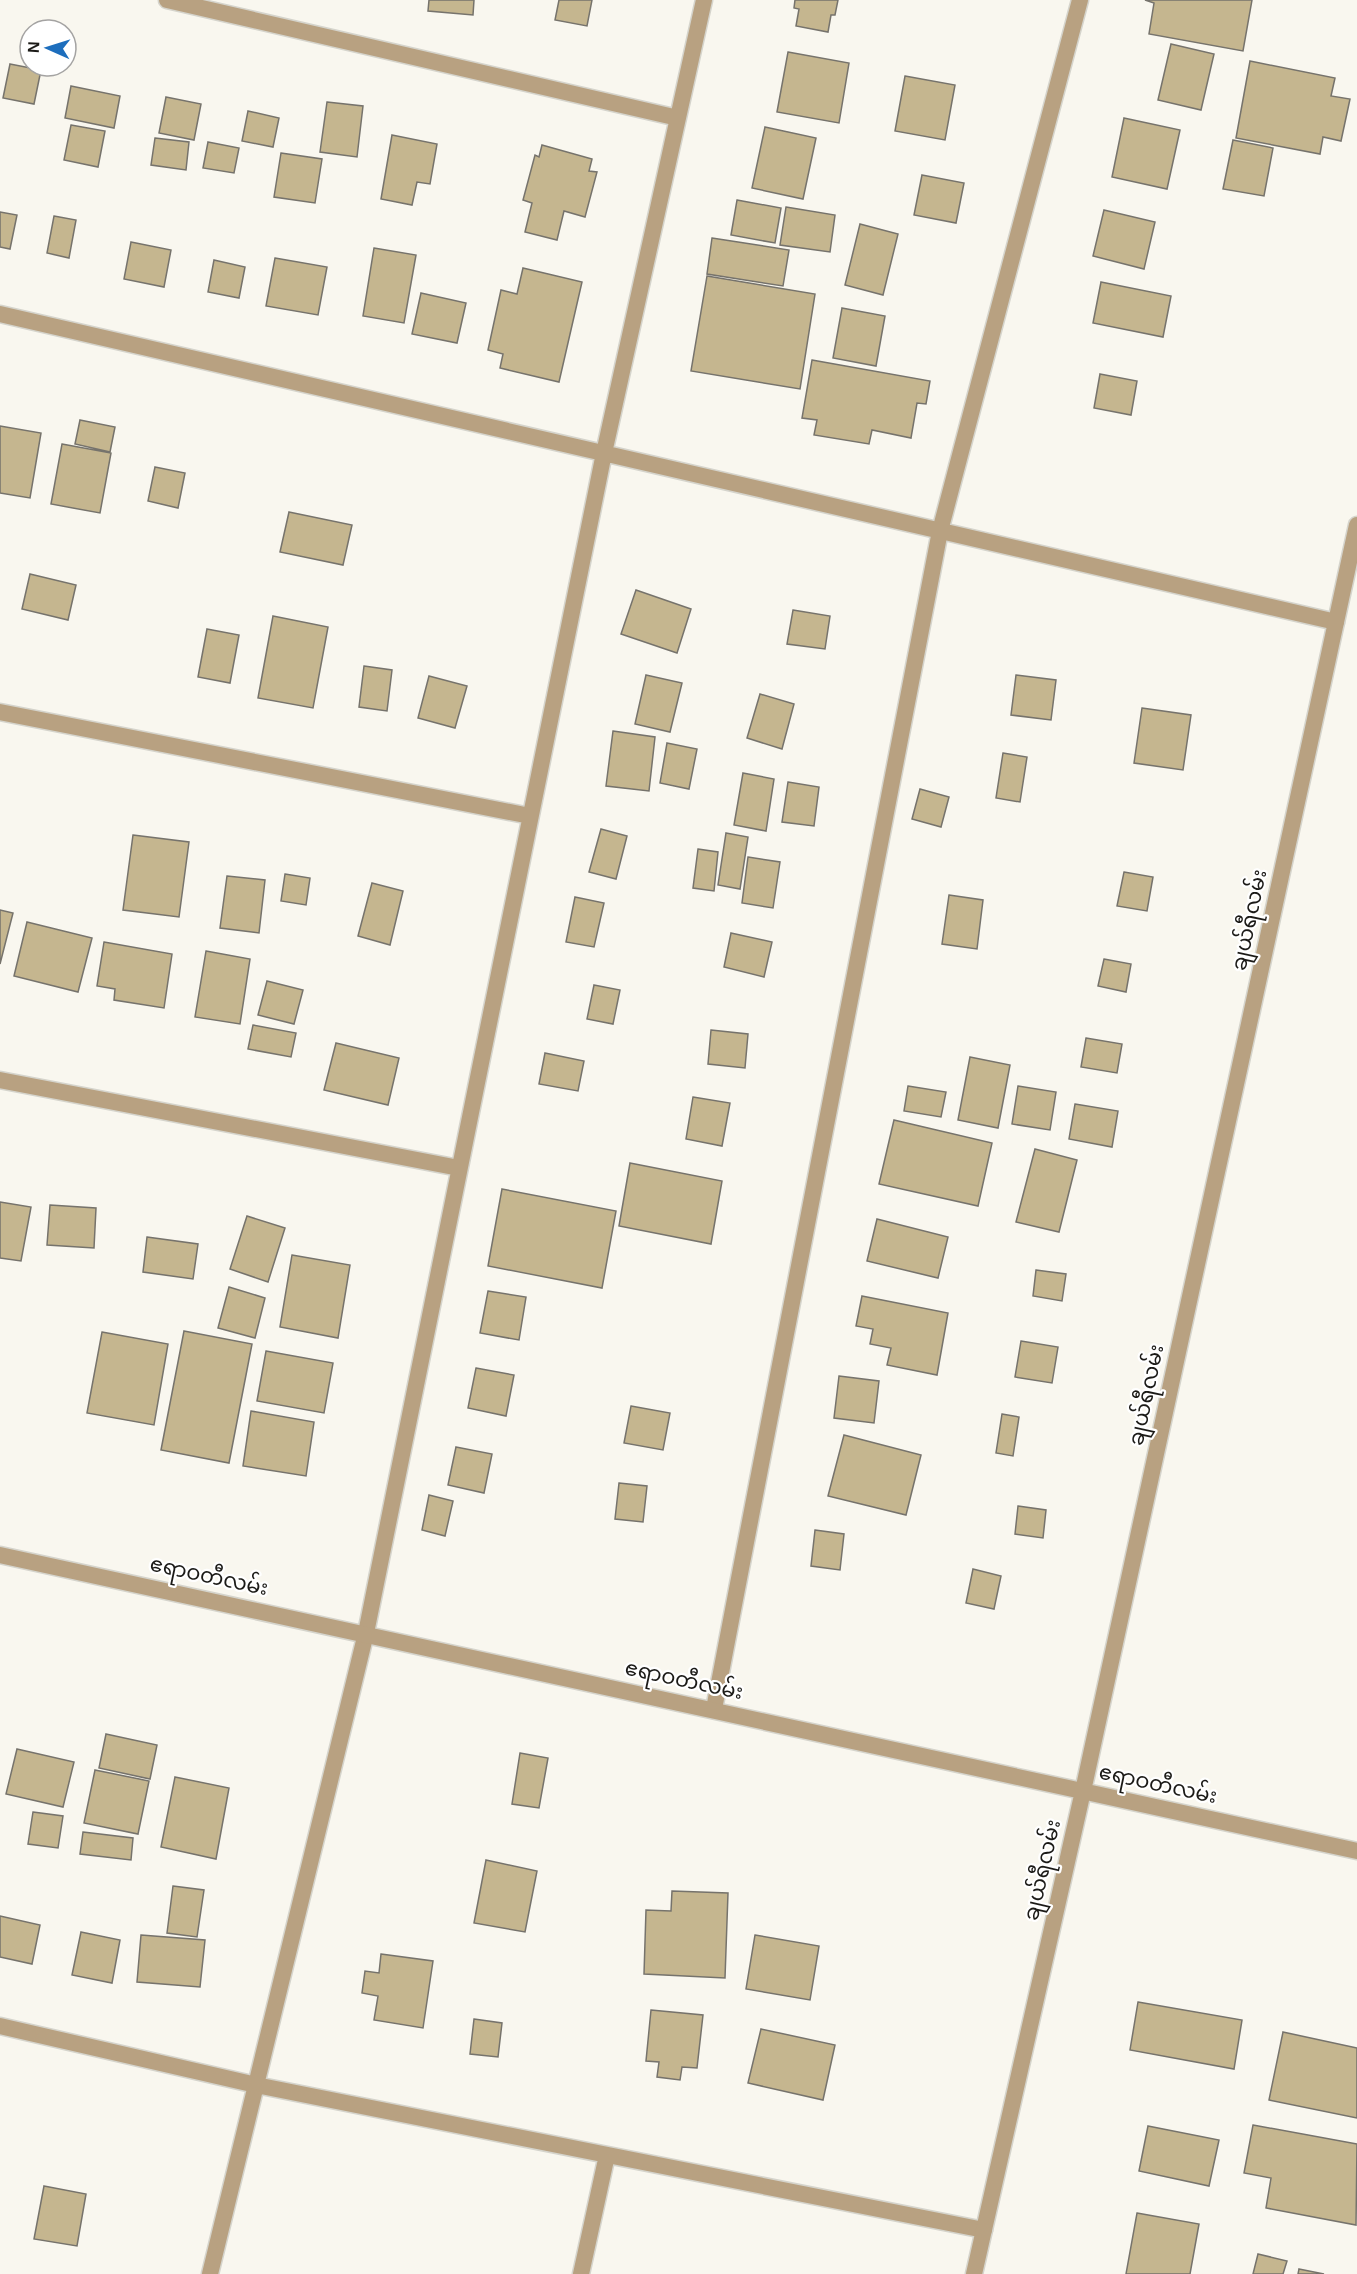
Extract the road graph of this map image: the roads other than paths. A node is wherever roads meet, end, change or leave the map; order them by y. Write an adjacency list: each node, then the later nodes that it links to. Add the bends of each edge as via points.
1 (167, 0): 4 (street)
2 (704, 0): 4 (street)
3 (1080, 0): 8 (street)
4 (678, 118): 6 (street)
5 (0, 314): 6 (street)
6 (604, 453): 8 (street); 11 (street)
7 (1357, 525): 9 (street, ချယ်ရီလမ်း)
8 (940, 531): 9 (street); 16 (street)
9 (1336, 622): 17 (street, ချယ်ရီလမ်း)
10 (0, 712): 11 (street)
11 (530, 816): 13 (street)
12 (0, 1080): 13 (street)
13 (459, 1168): 15 (street)
14 (0, 1555): 15 (street, ဧရာဝတီလမ်း)
15 (366, 1633): 16 (street, ဧရာဝတီလမ်း); 20 (street)
16 (714, 1709): 17 (street, ဧရာဝတီလမ်း)
17 (1083, 1791): 18 (street, ဧရာဝတီလမ်း); 22 (street, ချယ်ရီလမ်း)
18 (1357, 1851)
19 (0, 2026): 20 (street)
20 (256, 2085): 21 (street); 23 (street)
21 (607, 2155): 22 (street); 24 (street)
22 (984, 2230): 25 (street, ချယ်ရီလမ်း)
23 (210, 2274)
24 (581, 2274)
25 (974, 2274)

